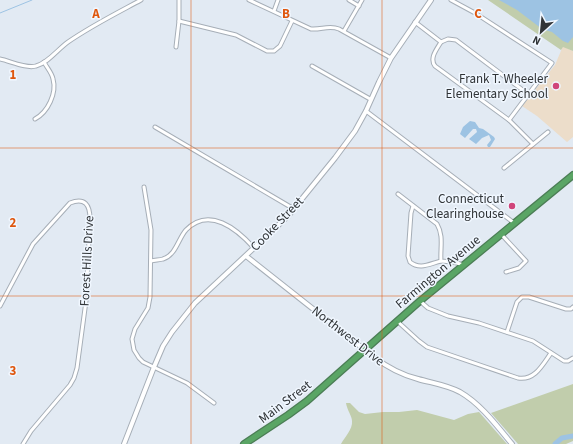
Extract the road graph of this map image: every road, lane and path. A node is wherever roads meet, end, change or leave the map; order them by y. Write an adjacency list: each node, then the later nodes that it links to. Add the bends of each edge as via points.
1 (141, 0): 19 (street, via 77,36)
2 (179, 0): 11 (street)
3 (249, 0): 10 (street)
4 (278, 0): 10 (street)
5 (349, 0): 9 (street)
6 (362, 0): 9 (street)
7 (431, 0): 13 (main road, Cooke Street)
8 (450, 0): 21 (street, via 475,13 552,63)
9 (359, 6): 14 (street)
10 (274, 11): 12 (street)
11 (179, 21): 12 (street, via 236,35 267,51 274,51 280,46); 16 (street)
12 (292, 21): 14 (street, via 311,29 332,27)
13 (415, 22): 15 (street); 17 (main road, Cooke Street)
14 (344, 31): 17 (street)
15 (441, 42): 21 (street, via 448,38 456,40); 25 (street, via 432,63)
16 (176, 47)
17 (391, 58): 22 (main road, Cooke Street)
18 (0, 59): 19 (street, via 30,67)
19 (44, 62): 24 (street, via 54,79 54,91 49,105 41,116)
20 (312, 66): 22 (street)
21 (528, 94): 25 (street)
22 (370, 100): 23 (main road, Cooke Street)
23 (366, 111): 34 (main road, Cooke Street, via 350,137); 35 (street)
24 (35, 119)
25 (509, 120): 28 (street)
26 (155, 127): 34 (street)
27 (548, 132): 28 (street)
28 (533, 144): 29 (street)
29 (504, 168)
30 (573, 175): 35 (highway, Farmington Avenue)
31 (144, 187): 39 (street, via 152,230)
32 (398, 194): 33 (street)
33 (413, 206): 40 (street, via 437,224 440,230); 40 (street, via 408,256 410,262 415,266 422,266)
34 (294, 209): 37 (main road, Cooke Street)
35 (514, 223): 36 (highway, Farmington Avenue)
36 (501, 234): 41 (highway, Farmington Avenue); 42 (street, via 526,261 518,268)
37 (254, 248): 38 (main road, Cooke Street); 39 (street, via 237,231 214,220 200,220 185,231 170,255 163,259)
38 (246, 256): 48 (main road, Northwest Drive); 51 (main road, Cooke Street, via 195,303 178,323)
39 (151, 260): 51 (street, via 148,308 132,339 138,358)
40 (441, 261): 41 (street)
41 (464, 265): 43 (highway, Farmington Avenue)
42 (506, 272)
43 (420, 301): 46 (highway, Farmington Avenue); 47 (street, via 432,310 448,316)
44 (0, 306): 54 (street, Forest Hills Drive, via 38,237 70,203 76,200 88,204 90,219 86,301 77,368 70,385)
45 (573, 307): 47 (street, via 566,309 522,297 517,302)
46 (397, 321): 48 (highway, Farmington Avenue); 49 (street, via 427,347 521,378 528,378 534,374)
47 (507, 332): 49 (street, via 533,341)
48 (364, 349): 52 (highway, Farmington Avenue); 57 (main road, Northwest Drive, via 378,361 398,372 465,395)
49 (551, 353): 50 (street, via 566,362)
50 (573, 358)
51 (154, 367): 53 (street, via 187,383); 55 (main road, Cooke Street)
52 (338, 374): 56 (highway, Main Street, via 291,413)
53 (214, 403)
54 (23, 444)
55 (124, 444)
56 (244, 444)
57 (512, 444)

